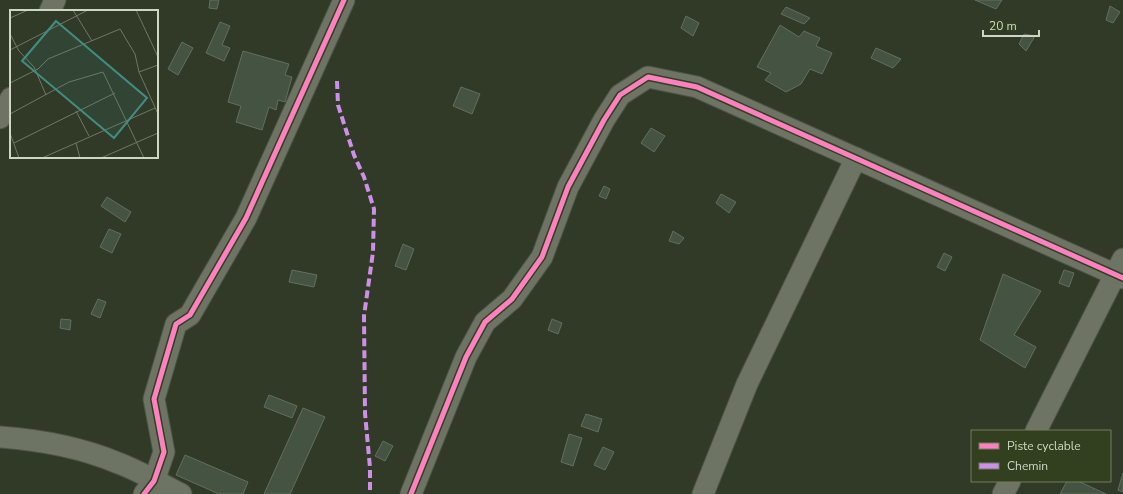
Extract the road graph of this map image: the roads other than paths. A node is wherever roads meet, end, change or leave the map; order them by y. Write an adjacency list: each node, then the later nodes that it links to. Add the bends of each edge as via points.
1 (55, 0): 3 (street)
2 (344, 0): 11 (street, via 246,218 190,315 176,324 154,399 164,452)
3 (50, 10)
4 (10, 100): 5 (street)
5 (0, 118)
6 (856, 158): 7 (street); 13 (street, via 697,87 648,76 620,95 568,187 542,257 512,299 486,322 466,357); 14 (street, via 747,384)
7 (1120, 271): 8 (street)
8 (1037, 430)
9 (0, 437): 11 (street, via 35,439 79,449 119,463)
10 (1009, 482): 15 (street)
11 (149, 487): 12 (street)
12 (181, 494)
13 (411, 494)
14 (703, 494)
15 (1003, 494)

